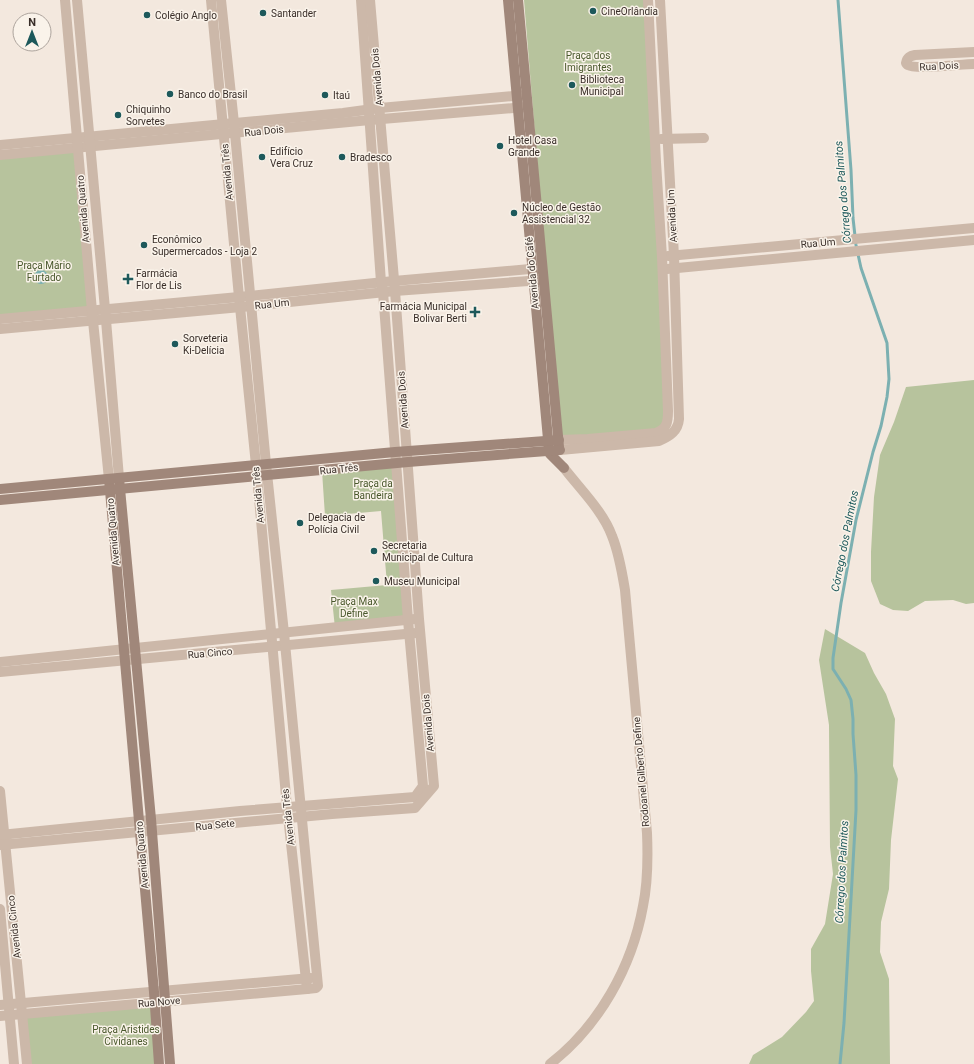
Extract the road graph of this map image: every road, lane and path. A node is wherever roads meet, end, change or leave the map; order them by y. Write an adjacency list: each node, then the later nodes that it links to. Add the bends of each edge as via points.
1 (65, 0): 22 (street, Avenida Quatro)
2 (77, 0): 26 (street, Avenida Quatro)
3 (211, 0): 20 (street, Avenida Três)
4 (221, 0): 19 (street, Avenida Três)
5 (360, 0): 16 (street, Avenida Dois)
6 (370, 0): 15 (street, Avenida Dois)
7 (508, 0): 13 (main road, Avenida do Café)
8 (518, 0): 13 (main road, Avenida do Café)
9 (648, 0): 25 (street, Avenida Um)
10 (660, 0): 24 (street, Avenida Um)
11 (974, 52): 12 (street, Rua Dois, via 916,55 906,59 908,65 915,67)
12 (974, 64)
13 (522, 96): 14 (main road, Avenida do Café); 15 (street, Rua Dois)
14 (522, 107): 17 (street, Rua Dois); 34 (main road, Avenida do Café); 35 (main road, Avenida do Café)
15 (380, 108): 16 (street, Rua Dois); 17 (street, Avenida Dois)
16 (369, 109): 18 (street, Avenida Dois); 19 (street, Rua Dois)
17 (381, 119): 18 (street, Rua Dois); 40 (street, Avenida Dois)
18 (370, 120): 21 (street, Rua Dois); 41 (street, Avenida Dois)
19 (234, 123): 20 (street, Rua Dois); 21 (street, Avenida Três)
20 (223, 129): 21 (street, Rua Dois); 26 (street, Rua Dois); 45 (street, Avenida Três)
21 (235, 134): 44 (street, Avenida Três)
22 (77, 138): 26 (street, Rua Dois); 27 (street, Rua Dois); 28 (street, Avenida Quatro)
23 (704, 138): 24 (street)
24 (668, 139): 25 (street); 32 (street, Avenida Um)
25 (655, 140): 33 (street, Avenida Um)
26 (89, 142): 28 (street, Rua Dois); 46 (street, Avenida Quatro)
27 (0, 145)
28 (78, 149): 29 (street, Rua Dois); 47 (street, Avenida Quatro)
29 (0, 156)
30 (974, 228): 32 (street, Rua Um)
31 (974, 240): 37 (street, Rua Um)
32 (674, 256): 33 (street, Rua Um); 37 (street, Avenida Um)
33 (662, 257): 36 (street, Avenida Um)
34 (532, 268): 35 (street, Rua Um); 39 (main road, Avenida do Café); 40 (street, Rua Um)
35 (543, 268): 38 (main road, Avenida do Café)
36 (662, 269): 37 (street, Rua Um); 50 (street, Avenida Um)
37 (674, 269): 50 (street, Avenida Um, via 679,419 678,426)
38 (544, 279): 39 (street, Rua Um); 51 (main road, Avenida do Café)
39 (533, 280): 42 (street, Rua Um); 52 (main road, Avenida do Café)
40 (394, 281): 41 (street, Rua Um); 42 (street, Avenida Dois)
41 (381, 282): 43 (street, Avenida Dois); 44 (street, Rua Um)
42 (395, 291): 43 (street, Rua Um); 53 (street, Avenida Dois)
43 (383, 292): 44 (street, Rua Um); 54 (street, Avenida Dois)
44 (251, 301): 45 (street, Rua Um); 56 (street, Avenida Três)
45 (239, 302): 46 (street, Rua Um); 58 (street, Avenida Três)
46 (105, 315): 47 (street, Rua Um); 62 (street, Avenida Quatro)
47 (93, 316): 48 (street, Rua Um); 49 (street, Rua Um); 62 (street, Avenida Quatro)
48 (0, 319)
49 (0, 329)
50 (670, 429): 51 (street, Rua Três, via 665,439 659,441)
51 (559, 445): 52 (main road, Rua Três); 59 (main road, Rodoanel Gilberto Define)
52 (548, 446): 53 (main road, Rua Três); 55 (main road, Rua Três); 59 (main road, Rodoanel Gilberto Define, via 550,454)
53 (406, 451): 54 (main road, Rua Três); 55 (street, Avenida Dois)
54 (395, 452): 56 (main road, Rua Três); 57 (street, Avenida Dois)
55 (408, 462): 57 (main road, Rua Três); 66 (street, Avenida Dois)
56 (266, 464): 58 (main road, Rua Três); 60 (street, Avenida Três)
57 (397, 464): 60 (main road, Rua Três); 66 (street, Avenida Dois)
58 (256, 465): 61 (street, Avenida Três); 62 (main road, Rua Três)
59 (564, 468): 128 (street, Rodoanel Gilberto Define, via 612,534 621,566 648,856 644,905 629,958 603,1006 582,1034)
60 (268, 476): 61 (main road, Rua Três); 67 (street, Avenida Três)
61 (256, 477): 64 (main road, Rua Três); 69 (street, Avenida Três)
62 (114, 479): 63 (main road, Rua Três); 64 (main road, Avenida Quatro)
63 (0, 489)
64 (114, 490): 65 (main road, Rua Três); 72 (main road, Avenida Quatro); 73 (main road, Avenida Quatro)
65 (0, 500)
66 (414, 620): 67 (street, Rua Cinco); 68 (street, Avenida Dois)
67 (284, 633): 69 (street, Rua Cinco); 70 (street, Avenida Três)
68 (415, 633): 70 (street, Rua Cinco); 86 (street, Avenida Dois)
69 (271, 634): 71 (street, Avenida Três); 72 (street, Rua Cinco)
70 (285, 646): 71 (street, Rua Cinco); 89 (street, Avenida Três)
71 (273, 647): 76 (street, Rua Cinco); 90 (street, Avenida Três)
72 (134, 648): 73 (street, Rua Cinco); 76 (main road, Avenida Quatro)
73 (123, 649): 74 (street, Rua Cinco); 76 (main road, Avenida Quatro)
74 (73, 654): 75 (street, Rua Cinco); 78 (street)
75 (36, 658): 77 (street, Rua Cinco); 79 (street)
76 (130, 660): 78 (street, Rua Cinco); 81 (main road, Avenida Quatro); 82 (main road, Avenida Quatro)
77 (0, 662)
78 (74, 665): 79 (street, Rua Cinco)
79 (36, 669): 80 (street, Rua Cinco)
80 (0, 672)
81 (140, 713): 82 (main road); 83 (main road, Avenida Quatro)
82 (130, 714): 84 (main road, Avenida Quatro)
83 (144, 753): 84 (main road); 96 (main road, Avenida Quatro)
84 (133, 754): 97 (main road, Avenida Quatro)
85 (0, 790): 103 (street, Avenida Cinco)
86 (423, 794): 87 (street, Rua Sete); 91 (street, Rua Sete, via 415,808)
87 (384, 799): 88 (street, Rua Sete); 91 (street)
88 (348, 802): 89 (street, Rua Sete); 93 (street)
89 (300, 806): 90 (street, Rua Sete); 94 (street, Avenida Três)
90 (287, 807): 92 (street, Rua Sete); 95 (street, Avenida Três)
91 (385, 810): 93 (street, Rua Sete)
92 (240, 811): 96 (street, Rua Sete); 98 (street)
93 (349, 813): 94 (street, Rua Sete)
94 (301, 817): 95 (street, Rua Sete); 114 (street, Avenida Três)
95 (288, 818): 98 (street, Rua Sete); 113 (street, Avenida Três)
96 (151, 819): 97 (street, Rua Sete); 101 (main road, Avenida Quatro)
97 (139, 821): 99 (street, Rua Sete); 102 (main road, Avenida Quatro)
98 (242, 822): 101 (street, Rua Sete)
99 (93, 825): 100 (street, Rua Sete); 104 (street)
100 (52, 829): 103 (street, Rua Sete); 105 (street)
101 (151, 831): 102 (street, Rua Sete); 107 (main road, Avenida Quatro)
102 (140, 832): 104 (street, Rua Sete); 108 (main road, Avenida Quatro)
103 (2, 834): 106 (street, Avenida Cinco)
104 (95, 836): 105 (street, Rua Sete)
105 (54, 840): 106 (street, Rua Sete)
106 (3, 845): 109 (street, Avenida Cinco)
107 (155, 875): 108 (main road); 111 (main road, Avenida Quatro)
108 (144, 876): 112 (main road, Avenida Quatro)
109 (12, 905): 110 (street); 120 (street, Avenida Cinco)
110 (0, 908): 121 (street, Avenida Cinco)
111 (158, 910): 112 (main road); 116 (main road, Avenida Quatro)
112 (147, 912): 117 (main road, Avenida Quatro)
113 (306, 978): 114 (street, Rua Nove); 115 (street, Avenida Três); 116 (street, Rua Nove)
114 (317, 983): 115 (street, Rua Nove, via 316,988)
115 (307, 989): 119 (street, Rua Nove)
116 (164, 991): 117 (street, Rua Nove); 119 (main road, Avenida Quatro)
117 (154, 992): 118 (main road, Avenida Quatro); 120 (street, Rua Nove)
118 (154, 1002): 119 (street, Rua Nove); 122 (street, Rua Nove); 126 (main road, Avenida Quatro)
119 (166, 1002): 127 (main road, Avenida Quatro)
120 (21, 1003): 121 (street, Rua Nove); 122 (street, Avenida Cinco)
121 (4, 1005): 123 (street, Avenida Cinco)
122 (22, 1014): 123 (street, Rua Nove); 125 (street, Avenida Cinco)
123 (5, 1016): 124 (street, Avenida Cinco)
124 (14, 1064)
125 (27, 1064)
126 (159, 1064)
127 (170, 1064)
128 (550, 1064)

